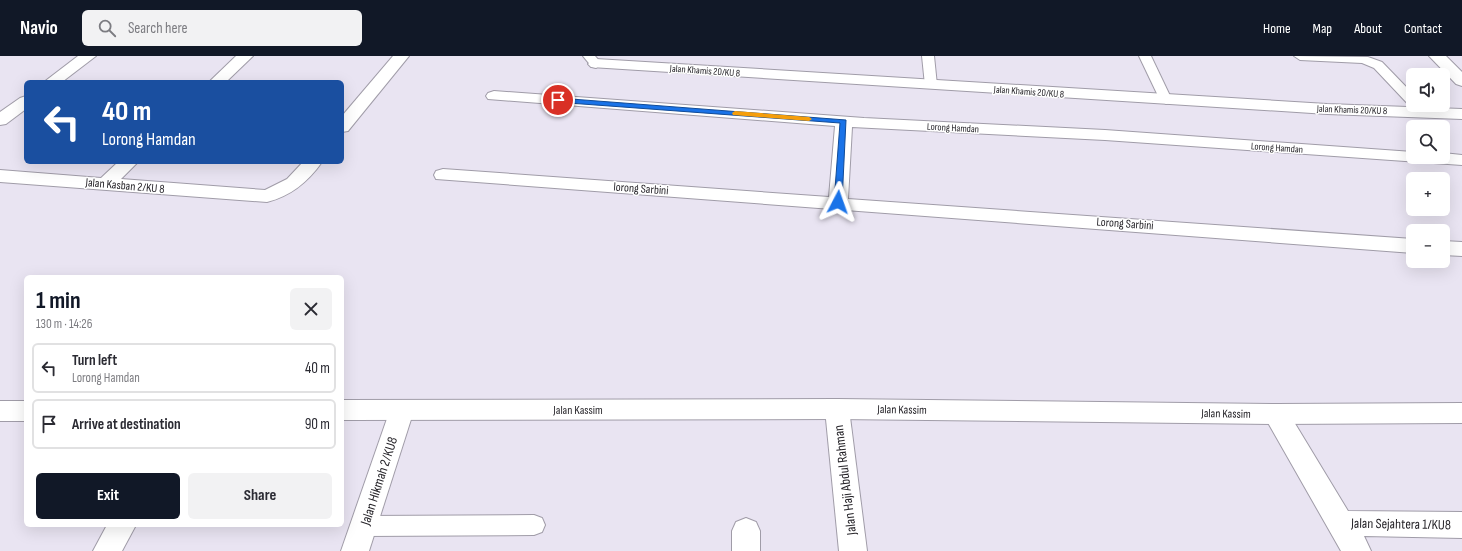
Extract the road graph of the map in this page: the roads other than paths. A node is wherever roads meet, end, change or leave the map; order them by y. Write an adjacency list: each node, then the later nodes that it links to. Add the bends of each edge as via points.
1 (88, 56): 9 (street)
2 (245, 56): 10 (street)
3 (401, 56): 22 (street)
4 (928, 56): 12 (lane)
5 (1145, 56): 15 (lane)
6 (1300, 56): 13 (lane, via 1364,60 1378,66)
7 (1437, 56): 11 (street)
8 (592, 60): 12 (street, Jalan Khamis 20/KU 8)
9 (55, 80)
10 (218, 80)
11 (1462, 81)
12 (930, 85): 15 (street, Jalan Khamis 20/KU 8)
13 (1406, 94)
14 (494, 96): 21 (street, Lorong Hamdan)
15 (1166, 100): 17 (street, Jalan Khamis 20/KU 8)
16 (24, 102): 20 (street)
17 (1406, 108)
18 (1446, 112): 19 (street, Jalan Khamis 20/KU 8)
19 (1462, 114)
20 (0, 120)
21 (844, 121): 23 (street, Lorong Hamdan, via 1105,135); 31 (street)
22 (344, 125)
23 (1406, 156)
24 (1450, 159): 25 (street, Lorong Hamdan)
25 (1462, 160)
26 (127, 164): 30 (street)
27 (311, 164): 30 (street, Jalan Kasban 2/KU 8, via 296,183 267,196)
28 (443, 175): 31 (street, lorong Sarbini)
29 (0, 176): 30 (street, Jalan Kasban 2/KU 8)
30 (105, 184)
31 (838, 202): 32 (street, Lorong Sarbini)
32 (1406, 245)
33 (1450, 248): 34 (street)
34 (1462, 249)
35 (837, 409): 37 (street, Jalan Kassim); 41 (street, Jalan Kassim); 49 (street, Jalan Haji Abdul Rahman)
36 (344, 410): 37 (street, Jalan Kassim)
37 (402, 410): 45 (street, Jalan Hikmah 2/KU8)
38 (0, 411): 39 (street)
39 (24, 411)
40 (1462, 413): 41 (street, Jalan Kassim)
41 (1276, 414): 42 (street)
42 (1341, 523): 44 (street, Jalan Sejahtera 1/KU8); 50 (street)
43 (534, 525): 45 (lane)
44 (1462, 525)
45 (364, 526): 48 (street, Jalan Hikmah 2/KU8)
46 (121, 527): 47 (street)
47 (107, 551)
48 (354, 551)
49 (853, 551)
50 (1357, 551)

